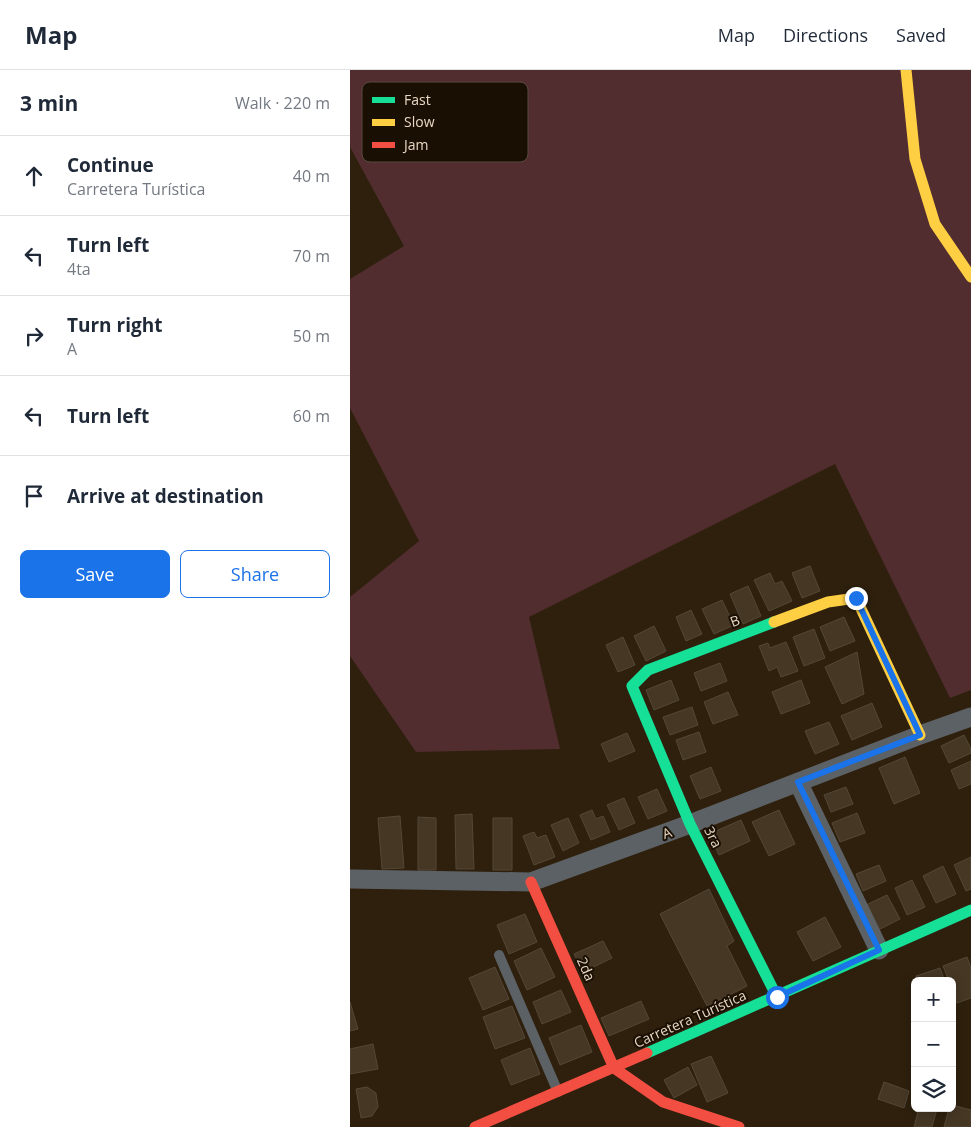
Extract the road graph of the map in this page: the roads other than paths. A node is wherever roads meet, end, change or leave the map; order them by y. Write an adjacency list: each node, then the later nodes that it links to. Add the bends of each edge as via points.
1 (906, 70): 2 (street, via 915,160 935,224)
2 (971, 277)
3 (632, 686): 5 (street, B, via 648,670 828,602 856,598); 7 (street, 3ra)
4 (971, 717): 5 (street, A)
5 (920, 735): 6 (street, A)
6 (798, 782): 7 (street, A); 11 (street)
7 (690, 824): 9 (street, A); 13 (street, 3ra)
8 (350, 879): 9 (street, A)
9 (531, 882): 14 (street, 2da)
10 (971, 910): 11 (street, Carretera Turística)
11 (879, 950): 13 (street, Carretera Turística)
12 (499, 955): 15 (lane)
13 (777, 997): 14 (street, Carretera Turística)
14 (614, 1068): 15 (street, Carretera Turística); 17 (street, via 663,1102)
15 (558, 1092): 16 (street, Carretera Turística)
16 (475, 1127)
17 (739, 1127)

